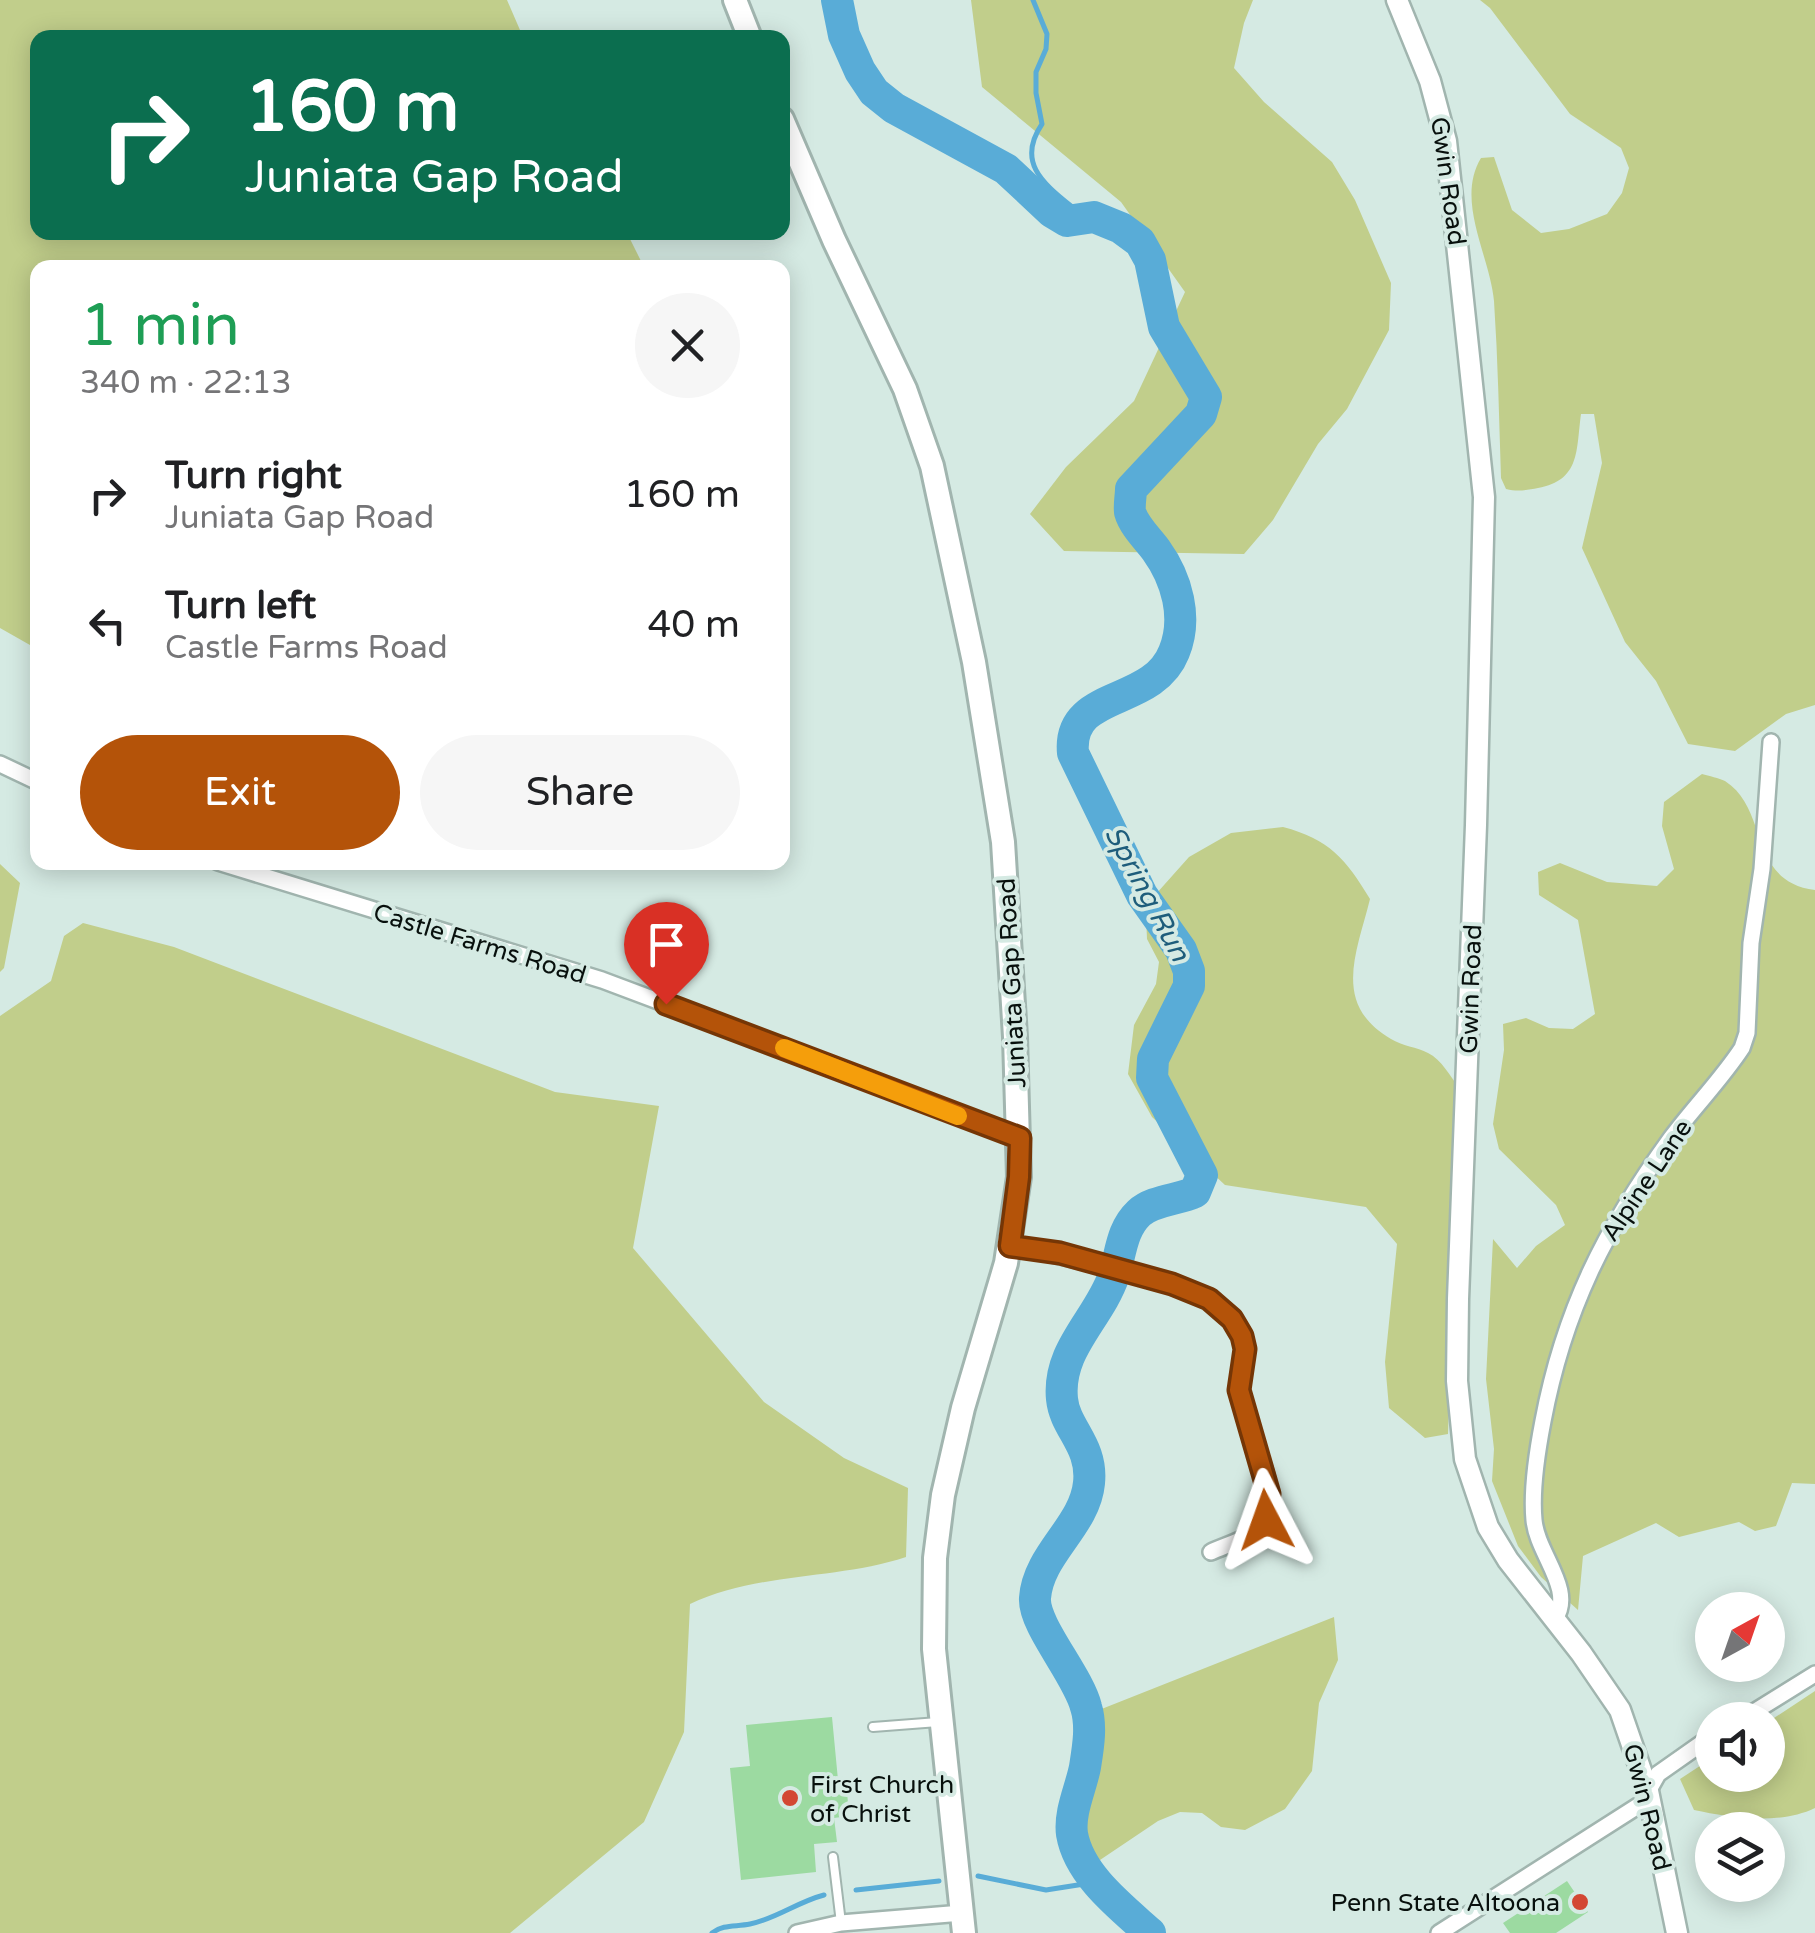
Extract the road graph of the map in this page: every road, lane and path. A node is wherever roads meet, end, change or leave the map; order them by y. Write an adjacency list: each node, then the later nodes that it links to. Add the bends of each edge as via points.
1 (735, 0): 3 (main road)
2 (1397, 0): 12 (street, Gwin Road, via 1446,141 1484,496 1458,1299 1460,1421 1488,1527)
3 (747, 30)
4 (790, 138): 9 (main road, Juniata Gap Road, via 905,389 941,500 1003,842)
5 (1771, 742): 12 (street, Alpine Lane, via 1742,1048 1615,1222 1575,1301 1542,1423 1534,1521 1542,1554 1561,1587 1562,1609)
6 (0, 764): 7 (street)
7 (30, 778)
8 (244, 870): 9 (street, Castle Farms Road, via 602,980)
9 (1020, 1138): 10 (main road, Juniata Gap Road)
10 (1010, 1246): 11 (street, via 1172,1284 1209,1299 1232,1319 1245,1349 1239,1390 1269,1506 1258,1530); 15 (main road, Juniata Gap Road, via 950,1458 938,1526 933,1602)
11 (1211, 1552)
12 (1555, 1619): 18 (street, Gwin Road, via 1620,1710)
13 (1815, 1674): 14 (street)
14 (1770, 1702)
15 (941, 1722): 16 (lane); 21 (main road, Juniata Gap Road)
16 (873, 1727)
17 (1695, 1748): 18 (street, via 1658,1774)
18 (1648, 1791): 23 (street, via 1640,1804); 24 (street, Gwin Road)
19 (834, 1857): 20 (lane)
20 (841, 1923): 21 (street); 22 (street)
21 (963, 1923)
22 (796, 1933)
23 (1439, 1933)
24 (1678, 1933)

